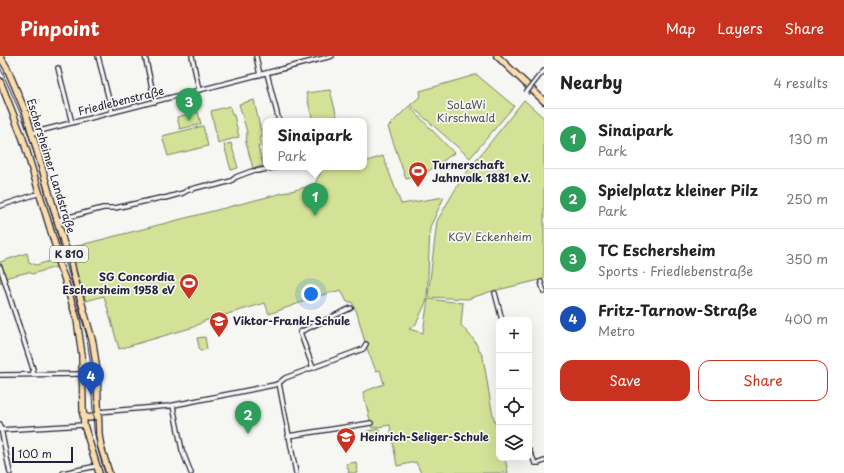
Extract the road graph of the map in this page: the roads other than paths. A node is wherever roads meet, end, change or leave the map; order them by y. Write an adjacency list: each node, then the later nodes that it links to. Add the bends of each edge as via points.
1 (0, 56): 9 (main road, Eschersheimer Landstraße / K 810)
2 (4, 56): 9 (main road)
3 (98, 56): 20 (street)
4 (145, 56): 19 (street)
5 (192, 56): 15 (street)
6 (256, 56): 13 (street)
7 (332, 56): 12 (street, Friedlebenstraße)
8 (497, 56): 18 (main road)
9 (7, 68): 23 (main road, Eschersheimer Landstraße / K 810)
10 (58, 68): 22 (street)
11 (544, 71): 17 (street, bridge)
12 (267, 73): 13 (street, Friedlebenstraße); 21 (street)
13 (260, 75): 15 (street, Friedlebenstraße)
14 (0, 81): 16 (main road, Eschersheimer Landstraße / K 810)
15 (199, 90): 19 (street, Friedlebenstraße)
16 (2, 92): 25 (main road, Eschersheimer Landstraße / K 810, via 23,139)
17 (526, 93)
18 (544, 101)
19 (156, 102): 20 (street, Friedlebenstraße)
20 (112, 112): 22 (street, Friedlebenstraße)
21 (278, 118)
22 (72, 123): 23 (street, Friedlebenstraße)
23 (32, 134): 27 (main road, Eschersheimer Landstraße / K 810)
24 (263, 170): 27 (street, via 252,171 213,186 206,185 188,190 172,197 103,208)
25 (40, 193): 26 (street); 38 (main road, Eschersheimer Landstraße / K 810, via 77,320)
26 (0, 206)
27 (58, 220): 41 (main road, Eschersheimer Landstraße / K 810, via 93,343)
28 (0, 267): 37 (street)
29 (542, 282): 30 (street)
30 (544, 292)
31 (495, 293): 33 (street)
32 (351, 308): 35 (street, via 300,332)
33 (501, 317)
34 (366, 344): 35 (street, via 363,349)
35 (313, 368): 39 (street, via 285,378)
36 (0, 374): 37 (street)
37 (33, 374): 38 (street)
38 (83, 374): 42 (main road, Eschersheimer Landstraße / K 810)
39 (279, 383): 40 (street); 47 (street)
40 (173, 406): 41 (street); 55 (street, via 182,450)
41 (98, 413): 42 (main road, via 90,418); 54 (main road, Eschersheimer Landstraße / K 810, via 101,447)
42 (83, 414): 45 (main road, Eschersheimer Landstraße / K 810)
43 (371, 423): 47 (street)
44 (0, 424): 46 (street)
45 (84, 425): 46 (street); 50 (main road, Eschersheimer Landstraße / K 810)
46 (1, 430): 51 (street)
47 (288, 436): 56 (street)
48 (532, 457): 49 (street, via 534,462)
49 (544, 461)
50 (96, 466): 52 (street); 53 (main road, Eschersheimer Landstraße / K 810)
51 (10, 473)
52 (63, 473)
53 (99, 473)
54 (109, 473)
55 (191, 473)
56 (296, 473)

